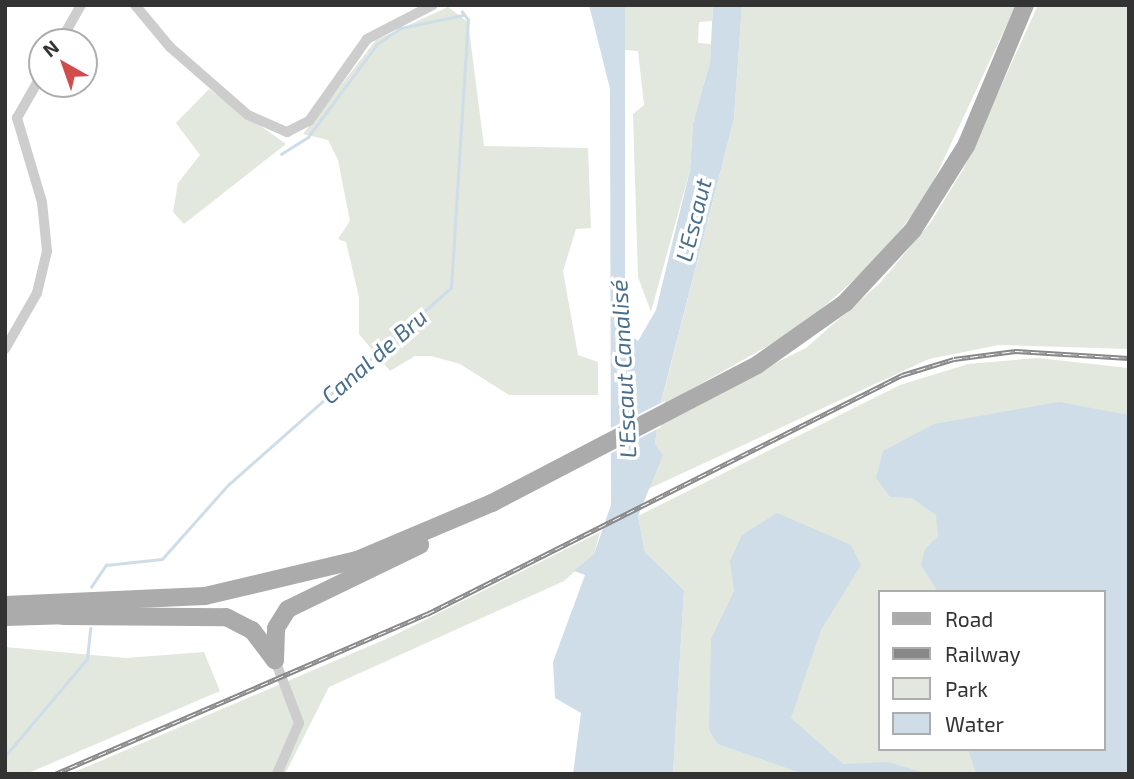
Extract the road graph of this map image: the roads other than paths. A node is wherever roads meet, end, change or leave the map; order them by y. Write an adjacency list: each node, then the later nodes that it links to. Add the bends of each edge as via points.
1 (81, 5): 5 (street)
2 (135, 5): 3 (street, via 170,47 248,115 287,132 309,121 367,39)
3 (433, 5)
4 (1026, 5): 9 (main road, via 966,146 898,248 811,331 690,402)
5 (68, 28)
6 (28, 94): 7 (street)
7 (11, 118): 8 (street, via 44,214 47,251 37,293)
8 (5, 349)
9 (475, 511): 10 (main road, via 346,563); 14 (main road, via 392,562 288,608 276,628)
10 (205, 596): 11 (main road); 12 (main road)
11 (5, 605)
12 (62, 616): 13 (main road); 14 (main road, via 226,617 256,634)
13 (5, 617)
14 (275, 660): 15 (street, via 299,723)
15 (277, 774)

